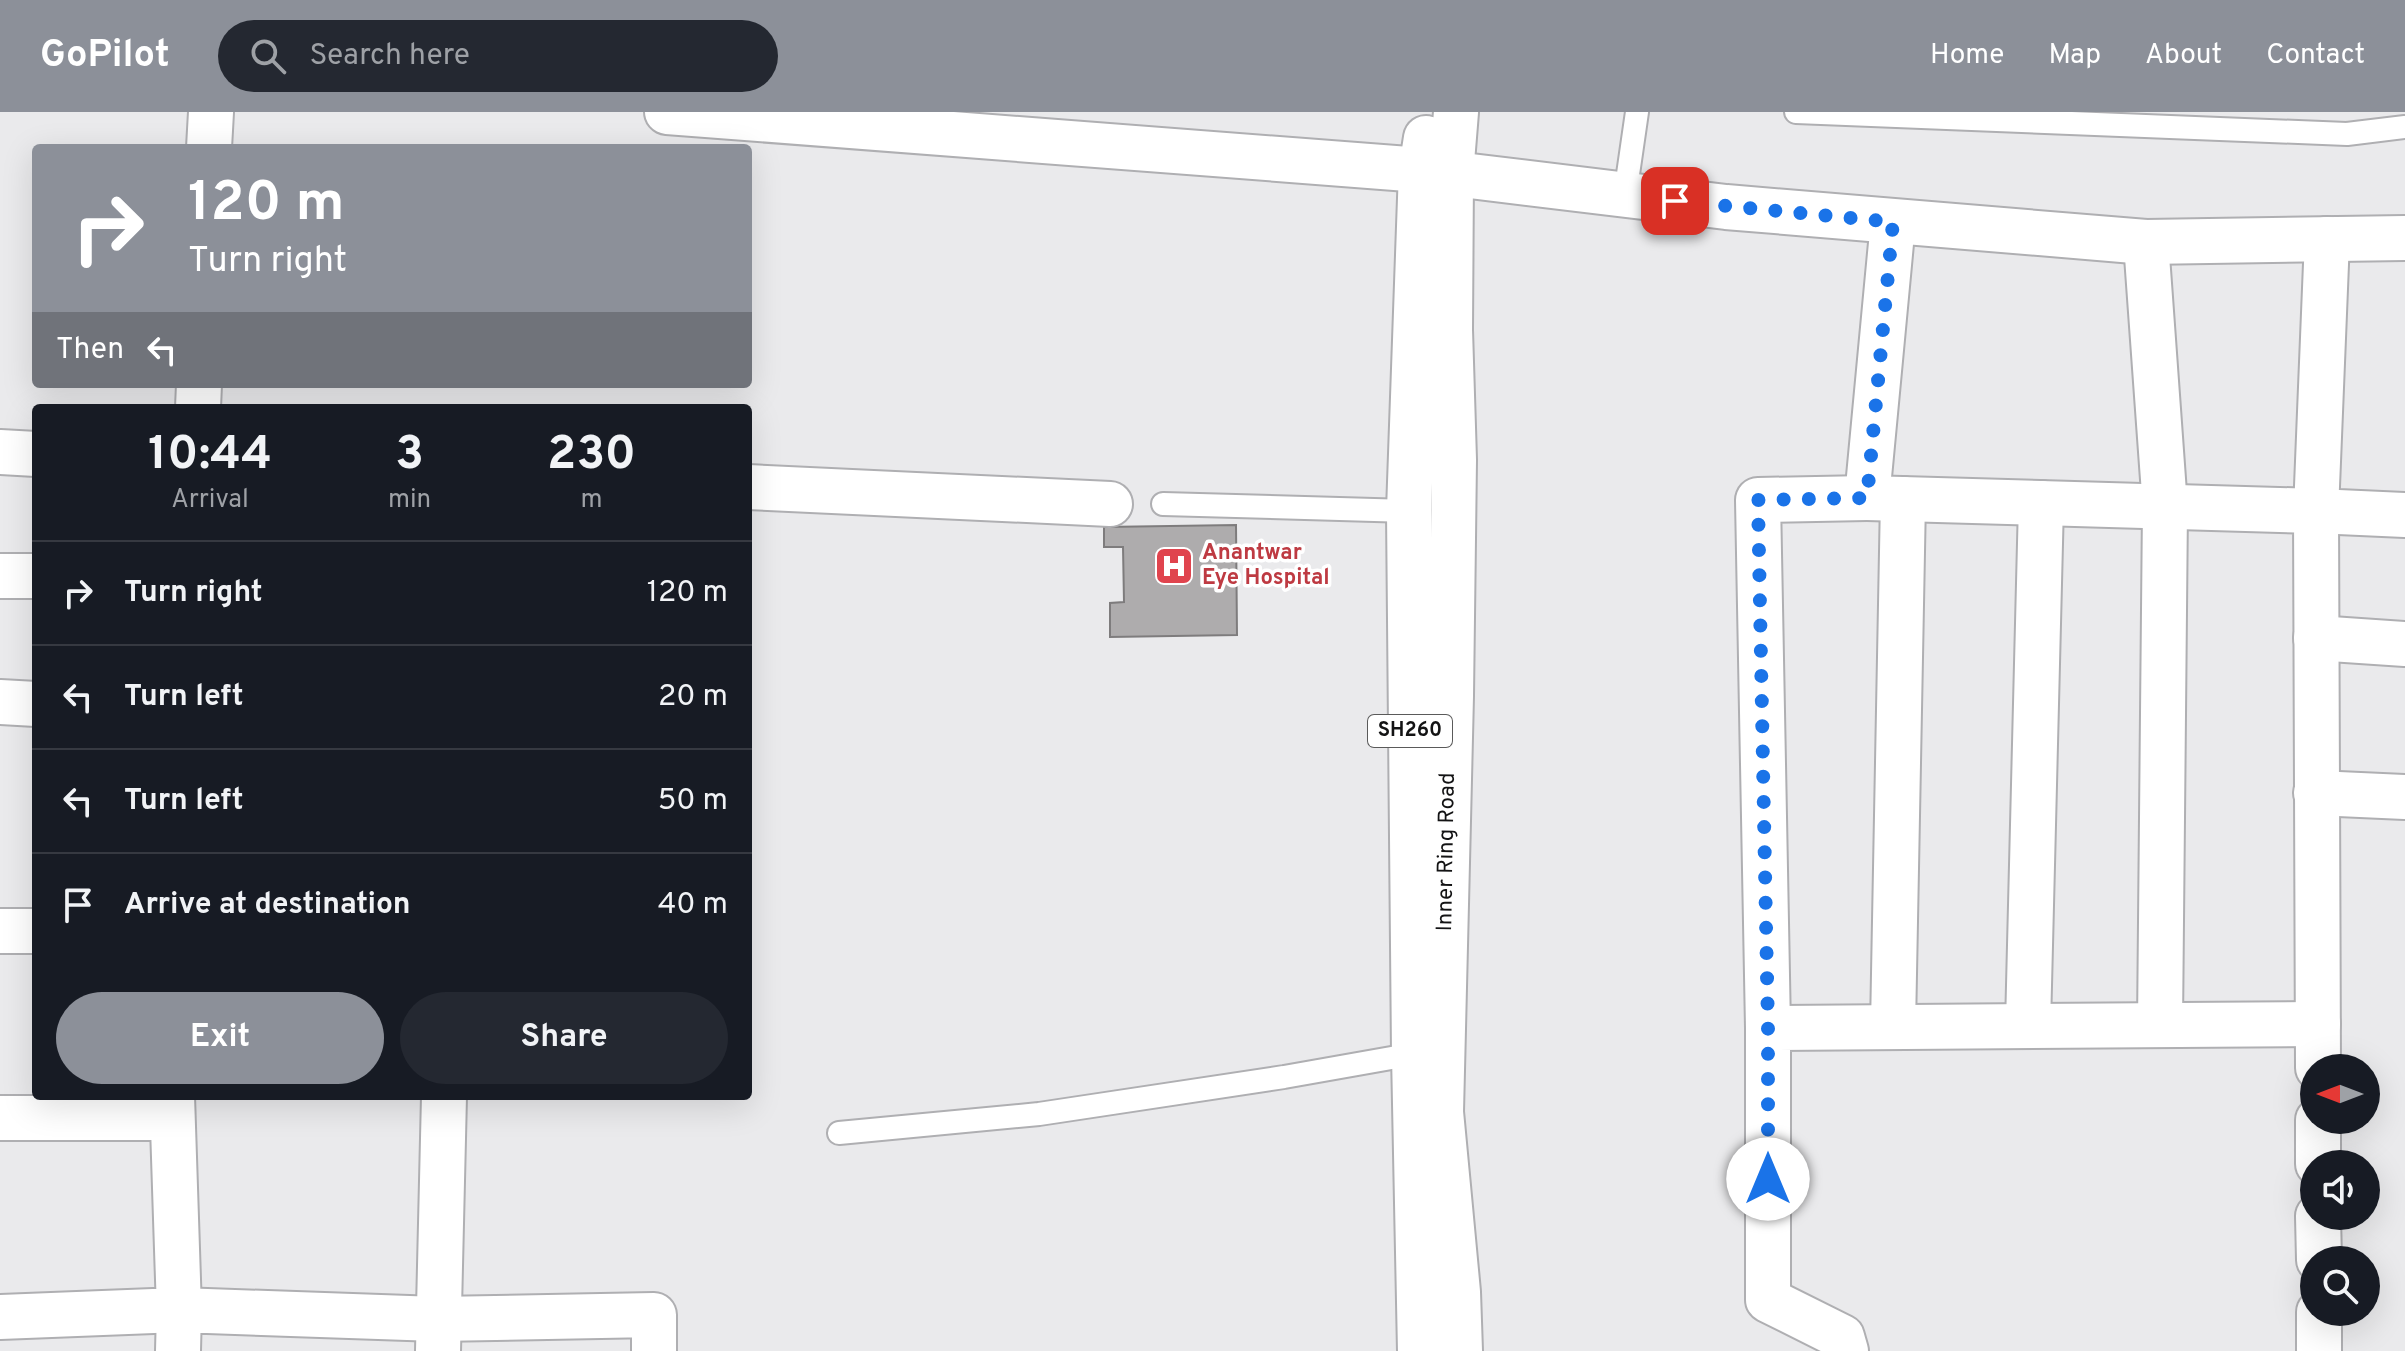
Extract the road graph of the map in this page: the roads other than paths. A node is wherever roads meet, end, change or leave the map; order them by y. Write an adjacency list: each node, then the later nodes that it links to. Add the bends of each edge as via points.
1 (211, 112): 8 (main road)
2 (667, 112): 9 (main road)
3 (1430, 112): 9 (main road, Inner Ring Road / SH260)
4 (1456, 112): 9 (main road, Inner Ring Road)
5 (1637, 112): 10 (lane)
6 (1796, 112): 7 (lane, via 2347,134)
7 (2405, 127)
8 (209, 144)
9 (1436, 172): 10 (main road); 23 (main road, Inner Ring Road / SH260); 53 (main road, Inner Ring Road, via 1450,330 1454,460 1441,1112)
10 (1625, 195): 11 (main road)
11 (1893, 222): 14 (main road); 18 (main road)
12 (2405, 238): 13 (main road)
13 (2327, 239): 14 (main road); 24 (main road)
14 (2146, 242): 22 (main road)
15 (0, 452): 16 (main road)
16 (32, 454)
17 (752, 487): 20 (main road)
18 (1885, 498): 19 (main road); 39 (main road); 40 (main road, via 1758,500)
19 (2041, 503): 22 (main road); 38 (main road)
20 (1110, 504)
21 (1163, 504): 23 (lane)
22 (2165, 507): 24 (main road); 37 (main road)
23 (1409, 511): 41 (main road, Inner Ring Road / SH260)
24 (2316, 511): 25 (main road); 28 (main road)
25 (2405, 515)
26 (0, 576): 27 (main road)
27 (32, 576)
28 (2316, 638): 29 (main road); 32 (main road)
29 (2405, 644)
30 (0, 702): 31 (main road)
31 (32, 704)
32 (2316, 793): 33 (main road); 36 (main road)
33 (2405, 797)
34 (0, 931): 35 (main road)
35 (32, 931)
36 (2318, 1024): 37 (main road); 42 (main road)
37 (2160, 1025): 38 (main road)
38 (2028, 1026): 39 (main road)
39 (1893, 1027): 40 (main road)
40 (1768, 1028): 54 (main road, via 1768,1300 1842,1337)
41 (1414, 1054): 46 (lane, via 1039,1114); 52 (main road, Inner Ring Road / SH260)
42 (2318, 1054)
43 (444, 1100): 50 (main road)
44 (172, 1107): 45 (main road); 49 (main road)
45 (0, 1118)
46 (839, 1133)
47 (0, 1317): 49 (main road)
48 (2319, 1326): 55 (main road)
49 (178, 1331): 50 (main road)
50 (438, 1335): 51 (main road, via 654,1315)
51 (654, 1351)
52 (1420, 1351)
53 (1460, 1351)
54 (1846, 1351)
55 (2319, 1351)

